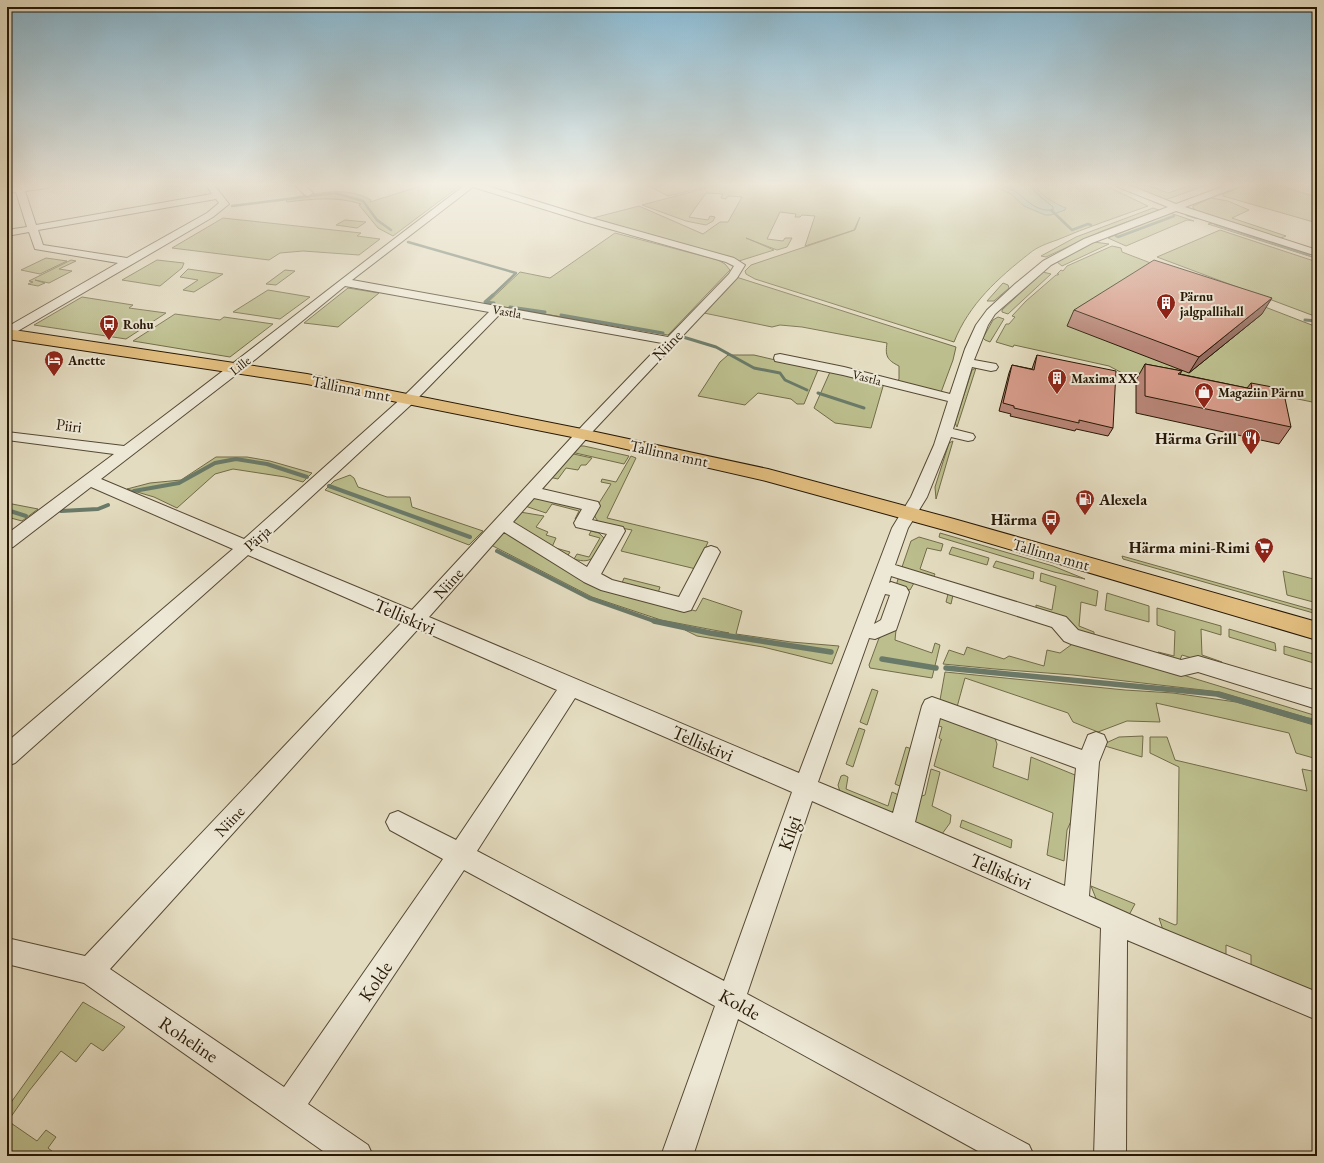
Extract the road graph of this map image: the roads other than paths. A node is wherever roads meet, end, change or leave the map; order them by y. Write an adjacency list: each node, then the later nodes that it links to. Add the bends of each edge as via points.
1 (36, 239): 8 (street, via 40,248)
2 (169, 239): 8 (street)
3 (399, 239): 9 (street, Lille)
4 (656, 239): 12 (street, Niine, via 740,265 733,276)
5 (1092, 239): 14 (street, via 1038,269 991,312 982,325)
6 (1275, 239): 7 (street)
7 (1317, 253)
8 (129, 262): 11 (street)
9 (343, 282): 10 (street, Vastla); 16 (street, Lille)
10 (497, 310): 12 (street, Vastla); 17 (street, Pärja)
11 (7, 333): 16 (main road, Tallinna mnt)
12 (671, 341): 20 (street, Niine)
13 (780, 358): 18 (street, Vastla)
14 (967, 362): 15 (street); 18 (street)
15 (991, 367)
16 (236, 368): 17 (main road, Tallinna mnt); 23 (street, Lille)
17 (409, 399): 20 (main road, Tallinna mnt); 29 (street, Pärja)
18 (955, 399): 19 (street)
19 (945, 431): 22 (street); 26 (street)
20 (582, 434): 25 (street, Niine); 26 (main road, Tallinna mnt, via 768,475)
21 (7, 436): 23 (street, Piiri)
22 (968, 437)
23 (127, 451): 24 (street, Lille)
24 (90, 480): 28 (street, Lille); 29 (street, Telliskivi)
25 (530, 492): 27 (street, Niine); 31 (street, via 592,506 582,523 617,531)
26 (910, 514): 32 (street, Kilgi, via 900,528); 34 (main road, Tallinna mnt)
27 (502, 523): 31 (street); 33 (street, Niine)
28 (7, 543)
29 (246, 547): 33 (street, Telliskivi); 38 (street, Pärja)
30 (711, 552): 31 (street, via 684,605 607,585)
31 (590, 577)
32 (888, 578): 35 (street, via 900,592 889,625); 37 (street, via 1058,622 1071,636 1181,668 1198,664); 39 (street, Kilgi)
33 (415, 620): 36 (street, Telliskivi); 46 (street, Niine)
34 (1317, 630)
35 (875, 632)
36 (571, 686): 39 (street, Telliskivi); 42 (street, Kolde)
37 (1317, 700)
38 (7, 756)
39 (805, 787): 41 (street, Telliskivi); 47 (street, Kilgi)
40 (398, 822): 42 (street, Kolde)
41 (901, 829): 43 (street, Telliskivi); 43 (street, via 932,706 1092,752)
42 (461, 854): 47 (street, Kolde); 49 (street, Kolde)
43 (1076, 903): 44 (street, Telliskivi)
44 (1114, 921): 48 (street, Telliskivi); 53 (street)
45 (7, 951): 46 (street, Roheline)
46 (90, 971): 49 (street, Roheline)
47 (731, 1000): 51 (street, Kilgi); 52 (street, Kolde)
48 (1317, 1006)
49 (288, 1107): 50 (street, Roheline)
50 (357, 1156)
51 (677, 1156)
52 (1018, 1156)
53 (1110, 1156)

